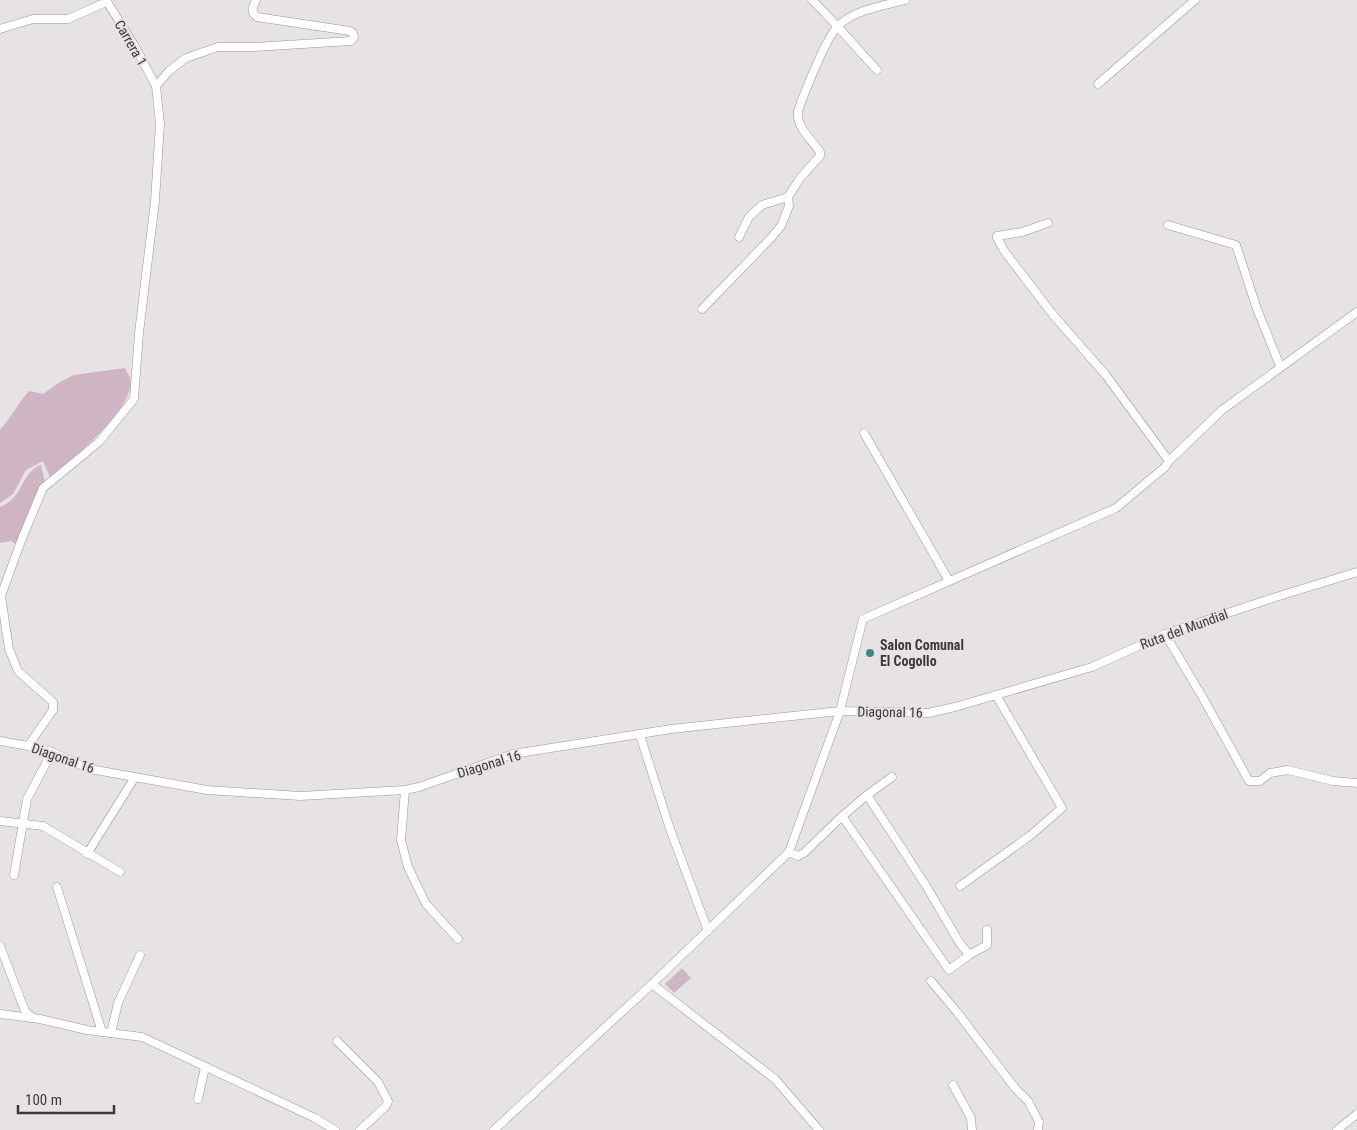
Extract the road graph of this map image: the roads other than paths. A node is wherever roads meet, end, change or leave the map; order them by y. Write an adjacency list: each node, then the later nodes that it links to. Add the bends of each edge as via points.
1 (256, 0): 10 (street, via 252,10 257,17 350,31 354,37 351,41 218,47 186,58)
2 (812, 0): 6 (street)
3 (905, 0): 6 (street, via 861,11)
4 (1195, 0): 9 (street)
5 (106, 1): 7 (street, via 68,19 33,19); 10 (street, Carrera 1)
6 (837, 25): 8 (street); 11 (street, via 797,118 820,156)
7 (0, 29)
8 (877, 70)
9 (1098, 84)
10 (156, 86): 28 (street, via 160,124 155,201 134,399 99,442 43,488 1,596 9,649 18,671 53,702 53,710)
11 (788, 197): 14 (street, via 762,205 750,217); 15 (street, via 787,215 781,226)
12 (1048, 223): 19 (street, via 996,238 1054,316 1105,374)
13 (1168, 225): 17 (street, via 1236,244)
14 (739, 237)
15 (702, 308)
16 (1357, 312): 17 (street)
17 (1280, 366): 19 (street, via 1222,410)
18 (864, 433): 21 (street)
19 (1169, 461): 21 (street, via 1116,508)
20 (1357, 572): 22 (street, Ruta del Mundial)
21 (949, 581): 25 (street, via 863,619)
22 (1165, 634): 23 (street, Ruta del Mundial, via 1092,667); 32 (street, via 1249,781 1260,781 1270,773 1288,770)
23 (1012, 690): 24 (street, Diagonal 16)
24 (996, 695): 25 (street, Diagonal 16, via 928,713); 42 (street, via 1062,808 1032,835)
25 (840, 711): 26 (street, Diagonal 16); 38 (street)
26 (640, 735): 33 (street, Diagonal 16, via 513,754); 44 (street, via 670,829)
27 (0, 741): 28 (street, Diagonal 16)
28 (28, 746): 29 (street, Diagonal 16)
29 (52, 752): 30 (street, Diagonal 16, via 90,769); 37 (street, via 27,799)
30 (135, 777): 33 (street, Diagonal 16, via 207,790 300,796); 39 (street)
31 (892, 777): 34 (street)
32 (1357, 783)
33 (405, 790): 46 (street, via 401,840 408,867 426,904)
34 (867, 795): 35 (street); 49 (street)
35 (842, 816): 38 (street, via 804,853 798,856); 49 (street, via 950,970)
36 (0, 820): 37 (street)
37 (23, 824): 39 (street, via 43,826); 41 (street)
38 (789, 852): 44 (street)
39 (87, 854): 40 (street)
40 (120, 872)
41 (14, 875)
42 (960, 886)
43 (57, 888): 54 (street)
44 (708, 930): 51 (street)
45 (987, 930): 49 (street, via 987,946)
46 (458, 939)
47 (0, 946): 53 (street, via 25,1011)
48 (140, 955): 55 (street, via 118,1003)
49 (969, 955)
50 (931, 981): 66 (street, via 1014,1088 1028,1101 1039,1122)
51 (652, 984): 63 (street); 64 (street, via 775,1078)
52 (0, 1014): 53 (street)
53 (34, 1018): 54 (street)
54 (102, 1032): 55 (street)
55 (111, 1033): 57 (street, via 142,1036)
56 (337, 1041): 62 (street, via 378,1082 388,1101)
57 (205, 1067): 59 (street); 61 (street)
58 (953, 1085): 65 (street, via 971,1118)
59 (198, 1099)
60 (1357, 1114): 67 (street)
61 (335, 1130)
62 (360, 1130)
63 (494, 1130)
64 (819, 1130)
65 (972, 1130)
66 (1038, 1130)
67 (1337, 1130)

